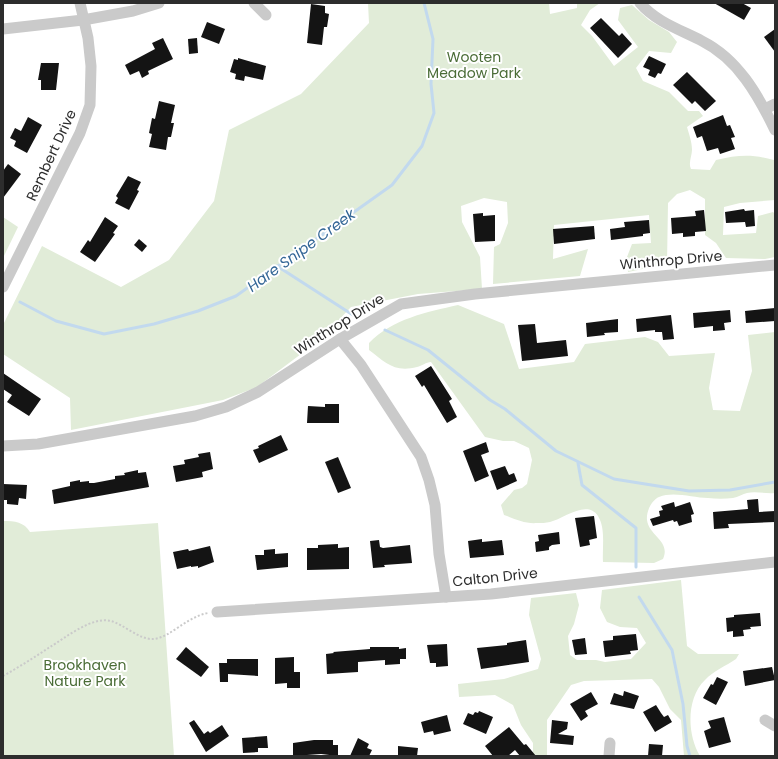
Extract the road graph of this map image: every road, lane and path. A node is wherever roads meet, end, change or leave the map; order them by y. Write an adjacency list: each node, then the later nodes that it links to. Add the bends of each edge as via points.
1 (80, 3): 6 (street, Rembert Drive)
2 (159, 3): 6 (street, via 133,11)
3 (254, 3): 5 (street)
4 (640, 3): 8 (street, via 672,27 704,41 729,58)
5 (266, 15)
6 (83, 20): 7 (street); 11 (street, Rembert Drive, via 91,66 90,105 80,133)
7 (3, 28)
8 (770, 107): 9 (street)
9 (775, 130)
10 (775, 265): 12 (street, Winthrop Drive, via 475,294 401,304)
11 (3, 287)
12 (340, 339): 13 (street, Winthrop Drive, via 264,388 226,407 195,416 38,444); 15 (street, via 361,365 421,457 435,505)
13 (3, 446)
14 (775, 562): 15 (street, Calton Drive)
15 (446, 597): 16 (street, Calton Drive)
16 (217, 612): 17 (path, via 193,617 167,634 152,639 110,620 90,624 71,632)
17 (3, 676)
18 (610, 743): 19 (street)
19 (609, 756)

